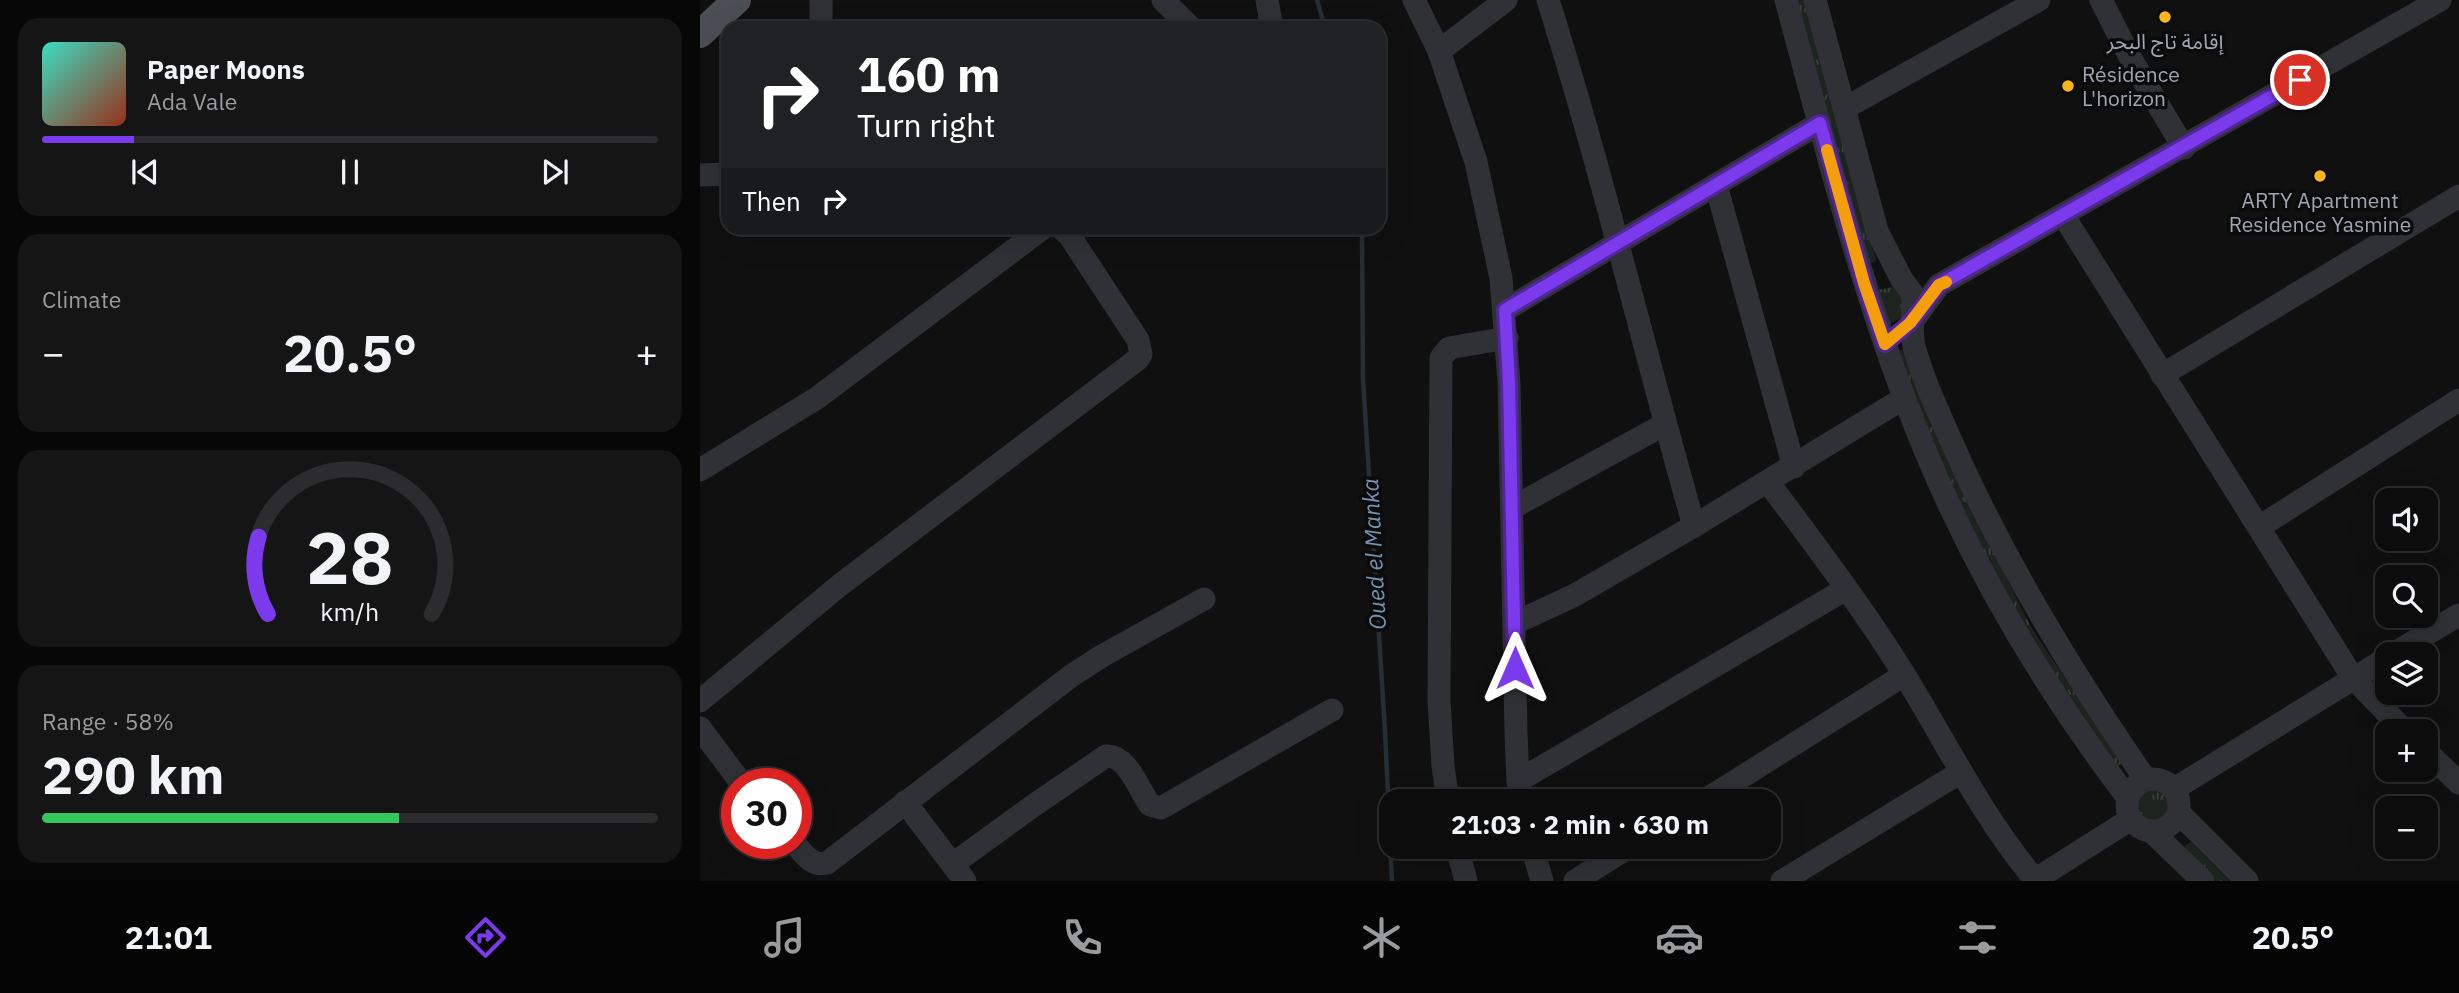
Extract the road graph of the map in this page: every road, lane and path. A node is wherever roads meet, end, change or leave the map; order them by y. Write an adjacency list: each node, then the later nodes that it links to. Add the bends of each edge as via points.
1 (737, 0): 16 (main road)
2 (821, 0): 13 (street)
3 (1164, 0): 14 (street)
4 (1267, 0): 15 (street)
5 (1414, 0): 17 (street)
6 (1506, 0): 17 (street)
7 (1548, 0): 28 (street)
8 (1786, 0): 19 (street)
9 (1815, 0): 18 (street)
10 (2039, 0): 18 (street)
11 (2101, 0): 20 (street)
12 (2440, 0): 20 (street)
13 (821, 21)
14 (1184, 21)
15 (1271, 21)
16 (700, 34)
17 (1439, 51): 32 (street, via 1476,162)
18 (1845, 108): 29 (street, via 1877,231)
19 (1820, 123): 23 (street); 30 (street)
20 (2184, 148): 25 (street)
21 (721, 174): 22 (street)
22 (700, 175)
23 (1716, 185): 28 (street); 40 (street)
24 (2459, 196): 36 (street)
25 (2063, 215): 31 (street); 36 (street)
26 (1034, 235): 41 (street, via 817,398)
27 (1069, 235): 54 (street, via 1138,340 1138,359 840,584)
28 (1617, 243): 32 (street); 39 (street)
29 (1902, 280): 30 (street); 31 (street); 33 (street, via 1913,294)
30 (1864, 283): 35 (street)
31 (1939, 285): 33 (street)
32 (1505, 310): 34 (street)
33 (1910, 323): 35 (street); 61 (street, via 1926,379 1979,502 2061,649)
34 (1507, 338): 43 (street); 63 (street, via 1449,348 1441,358 1439,701)
35 (1885, 344): 37 (street)
36 (2162, 375): 45 (street)
37 (1904, 398): 40 (street); 70 (street, via 1952,508 2007,614)
38 (2459, 400): 45 (street)
39 (1665, 424): 43 (street); 44 (street)
40 (1794, 467): 42 (street)
41 (700, 470)
42 (1768, 482): 44 (street); 46 (street)
43 (1512, 508): 49 (street)
44 (1694, 526): 49 (street)
45 (2259, 527): 53 (street)
46 (1846, 589): 52 (street); 65 (street)
47 (1204, 599): 68 (street, via 1071,676)
48 (2459, 615): 50 (street)
49 (1515, 624): 64 (street)
50 (2413, 642)
51 (2375, 665): 53 (street)
52 (1904, 675): 60 (street); 66 (street)
53 (2353, 678): 56 (street); 67 (street)
54 (700, 701)
55 (1332, 709): 75 (street, via 1161,808 1150,805 1120,760 1106,756 1040,801)
56 (2393, 719)
57 (700, 728): 59 (street)
58 (2438, 763): 62 (street)
59 (730, 768)
60 (1961, 772): 79 (street); 80 (street)
61 (2146, 780): 67 (street, via 2157,779); 70 (street, via 2138,784)
62 (2459, 783)
63 (1446, 789)
64 (1520, 789)
65 (1523, 789)
66 (1723, 789)
67 (2174, 789): 69 (street)
68 (905, 802): 71 (street, via 827,863); 75 (street)
69 (2179, 813): 70 (street, via 2168,827); 82 (street)
70 (2137, 816): 80 (street); 81 (street)
71 (809, 859)
72 (1460, 859): 76 (street)
73 (1536, 859): 77 (street)
74 (1610, 859): 78 (street)
75 (959, 873)
76 (1466, 881)
77 (1542, 881)
78 (1575, 881)
79 (1782, 881)
80 (2035, 881)
81 (2203, 881)
82 (2247, 881)

